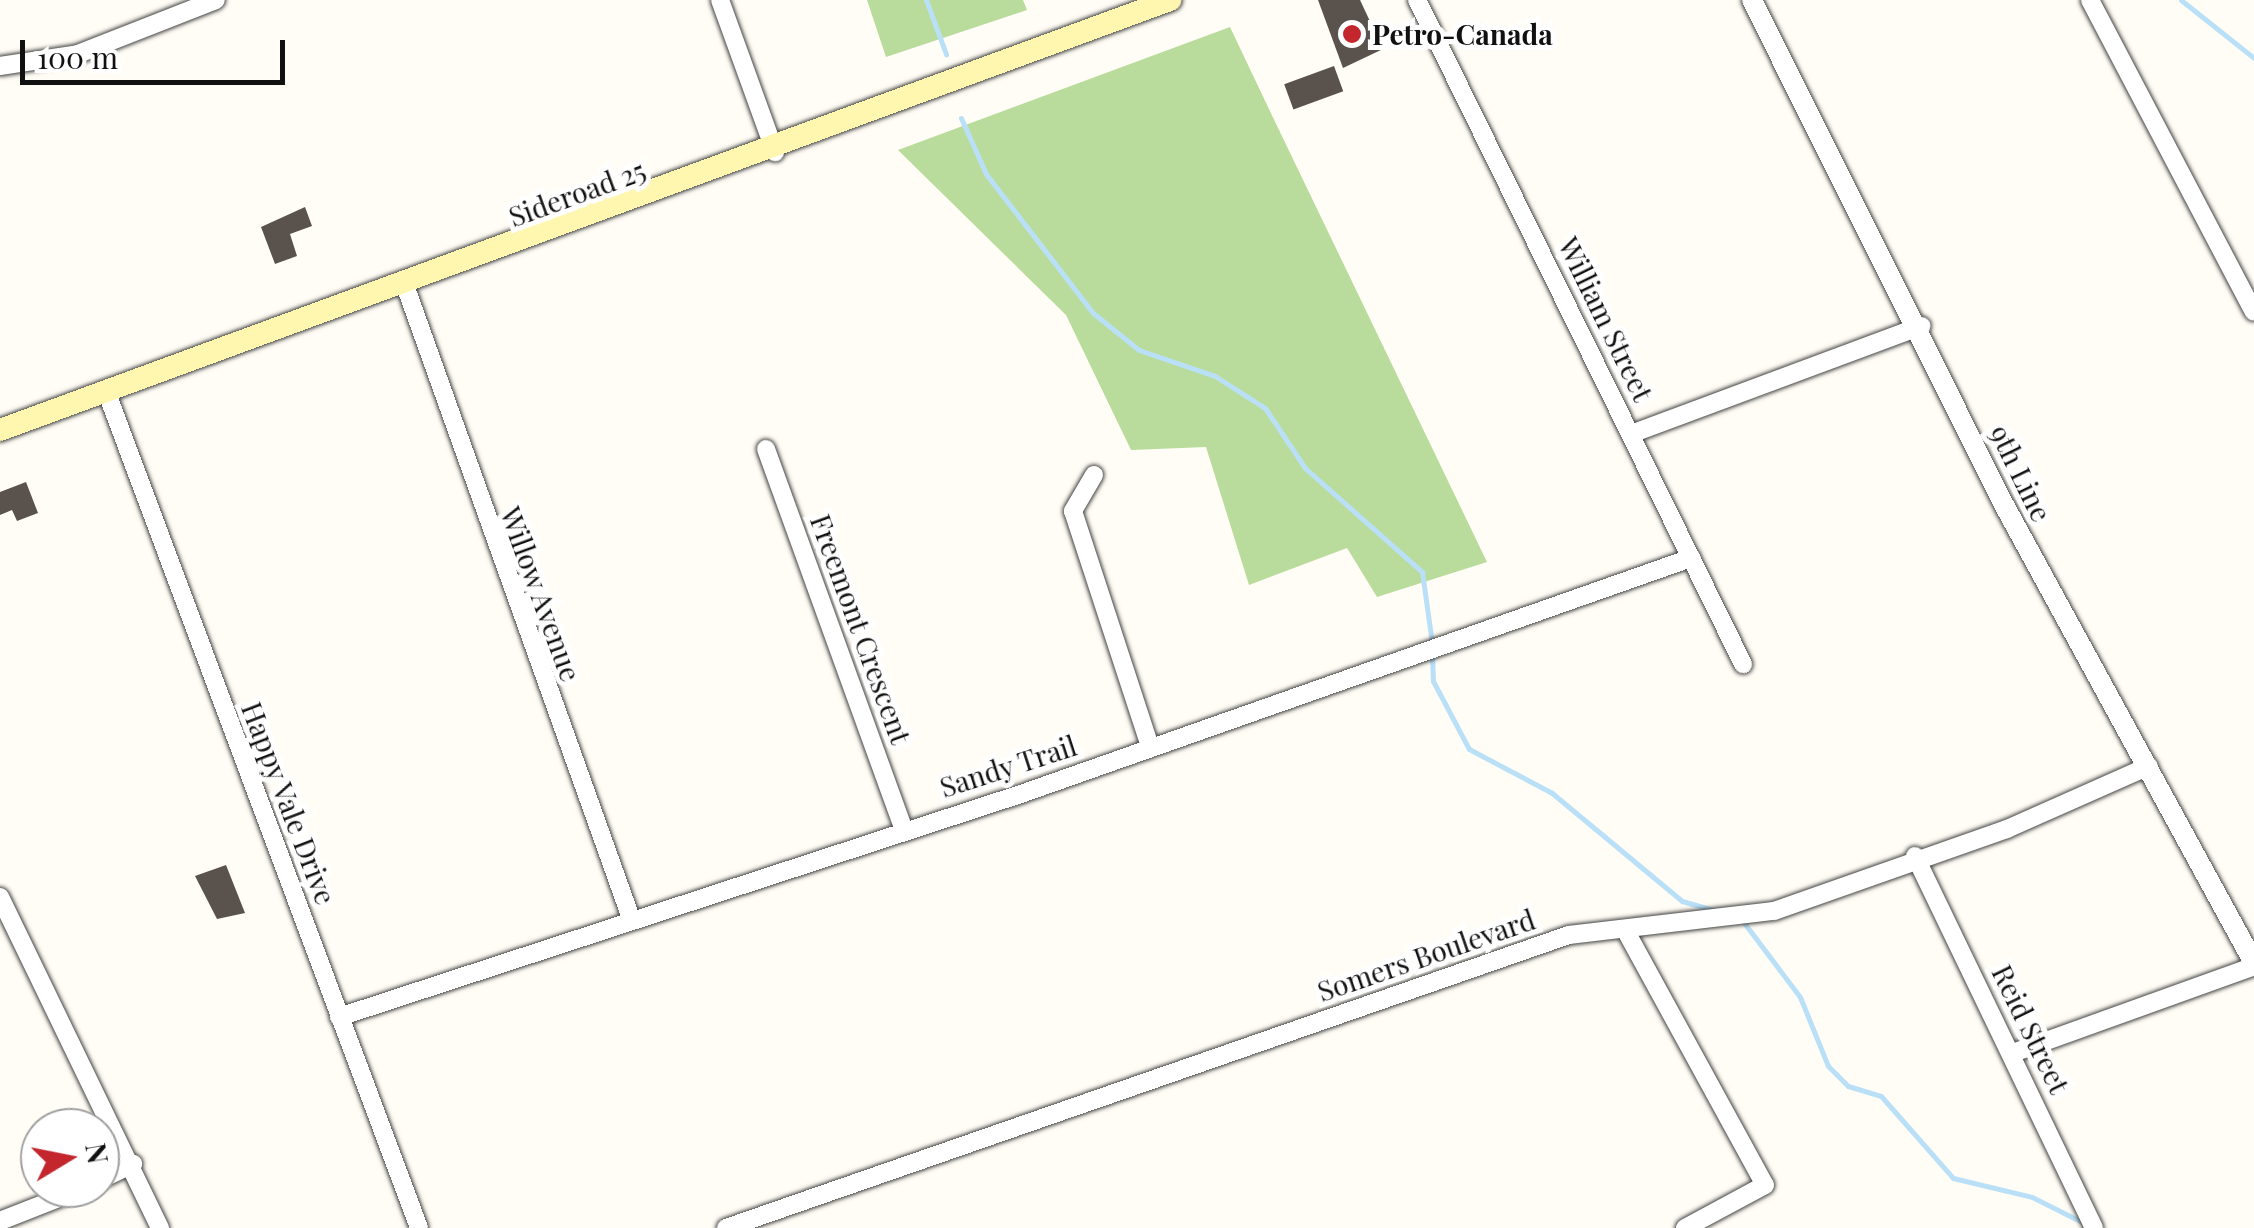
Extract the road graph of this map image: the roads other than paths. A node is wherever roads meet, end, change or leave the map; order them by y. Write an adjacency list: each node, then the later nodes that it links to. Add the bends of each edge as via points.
1 (216, 0): 7 (street, via 78,54)
2 (720, 0): 8 (street)
3 (1170, 0): 8 (main road, Sideroad 25)
4 (1417, 0): 14 (street, William Street)
5 (1752, 0): 11 (street, 9th Line)
6 (2090, 0): 10 (street)
7 (0, 66)
8 (775, 152): 9 (main road, Sideroad 25)
9 (406, 288): 12 (main road, Sideroad 25); 24 (street, Willow Avenue)
10 (2254, 312)
11 (1922, 326): 14 (street); 20 (street, 9th Line, via 2003,503)
12 (108, 396): 13 (main road, Sideroad 25); 27 (street, Happy Vale Drive)
13 (0, 430)
14 (1632, 434): 17 (street, William Street)
15 (766, 449): 21 (street, Freemont Crescent)
16 (1094, 476): 19 (street, via 1073,511)
17 (1691, 558): 18 (street, William Street); 19 (street, Sandy Trail)
18 (1743, 664)
19 (1150, 746): 21 (street, Sandy Trail)
20 (2149, 766): 22 (street, Somers Boulevard, via 2006,828); 26 (street, 9th Line)
21 (904, 828): 24 (street, Sandy Trail)
22 (1915, 856): 25 (street, Somers Boulevard, via 1774,911); 28 (street, Reid Street)
23 (0, 897): 29 (street)
24 (632, 918): 27 (street, Sandy Trail)
25 (1628, 935): 35 (street, Somers Boulevard, via 1569,935 1442,974); 36 (street, via 1765,1185)
26 (2254, 965): 28 (street)
27 (339, 1017): 34 (street, Happy Vale Drive)
28 (2013, 1053): 37 (street, Reid Street)
29 (133, 1164): 30 (street); 33 (street)
30 (120, 1170)
31 (33, 1208): 32 (street)
32 (0, 1221)
33 (160, 1228)
34 (419, 1228)
35 (726, 1228)
36 (1685, 1228)
37 (2094, 1228)

